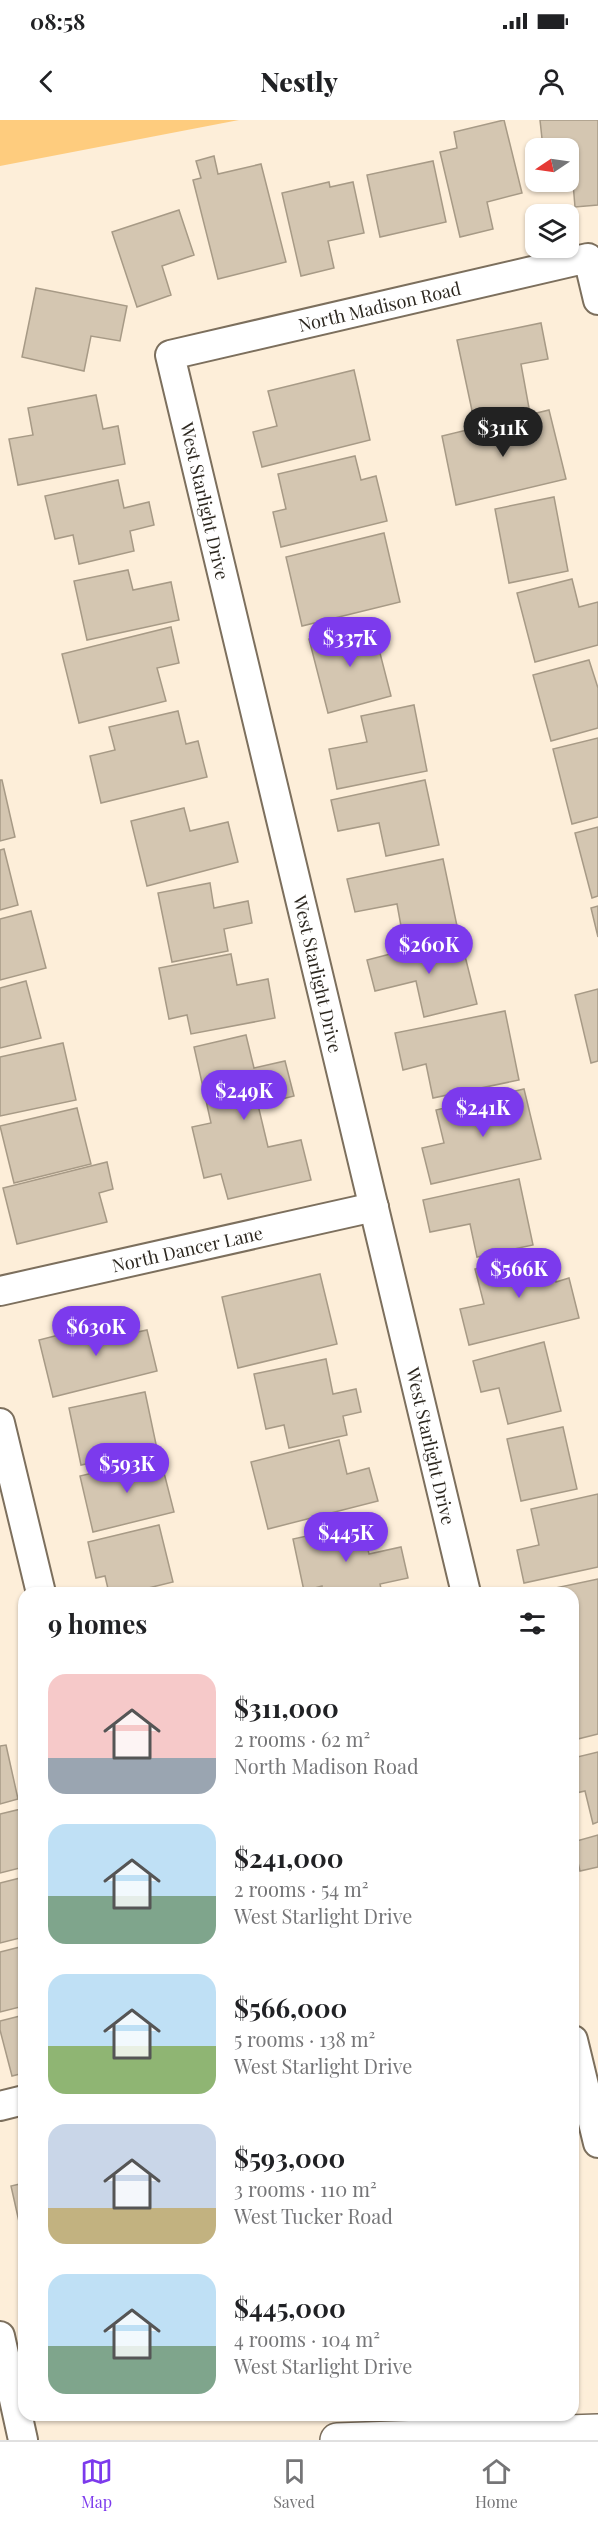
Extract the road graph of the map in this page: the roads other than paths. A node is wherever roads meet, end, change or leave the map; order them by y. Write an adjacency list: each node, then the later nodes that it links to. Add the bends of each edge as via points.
1 (598, 300): 2 (street, North Madison Road, via 588,258)
2 (170, 354): 3 (street, West Starlight Drive)
3 (374, 1207): 4 (street, North Dancer Lane); 7 (street, West Starlight Drive)
4 (0, 1291)
5 (0, 1423): 6 (street)
6 (40, 1587)
7 (465, 1587)
8 (579, 2063): 11 (street)
9 (18, 2102): 10 (street)
10 (0, 2106)
11 (596, 2127)
12 (0, 2336): 13 (street)
13 (18, 2417)
14 (19, 2421): 16 (street)
15 (598, 2431): 17 (street)
16 (23, 2440)
17 (337, 2440)

